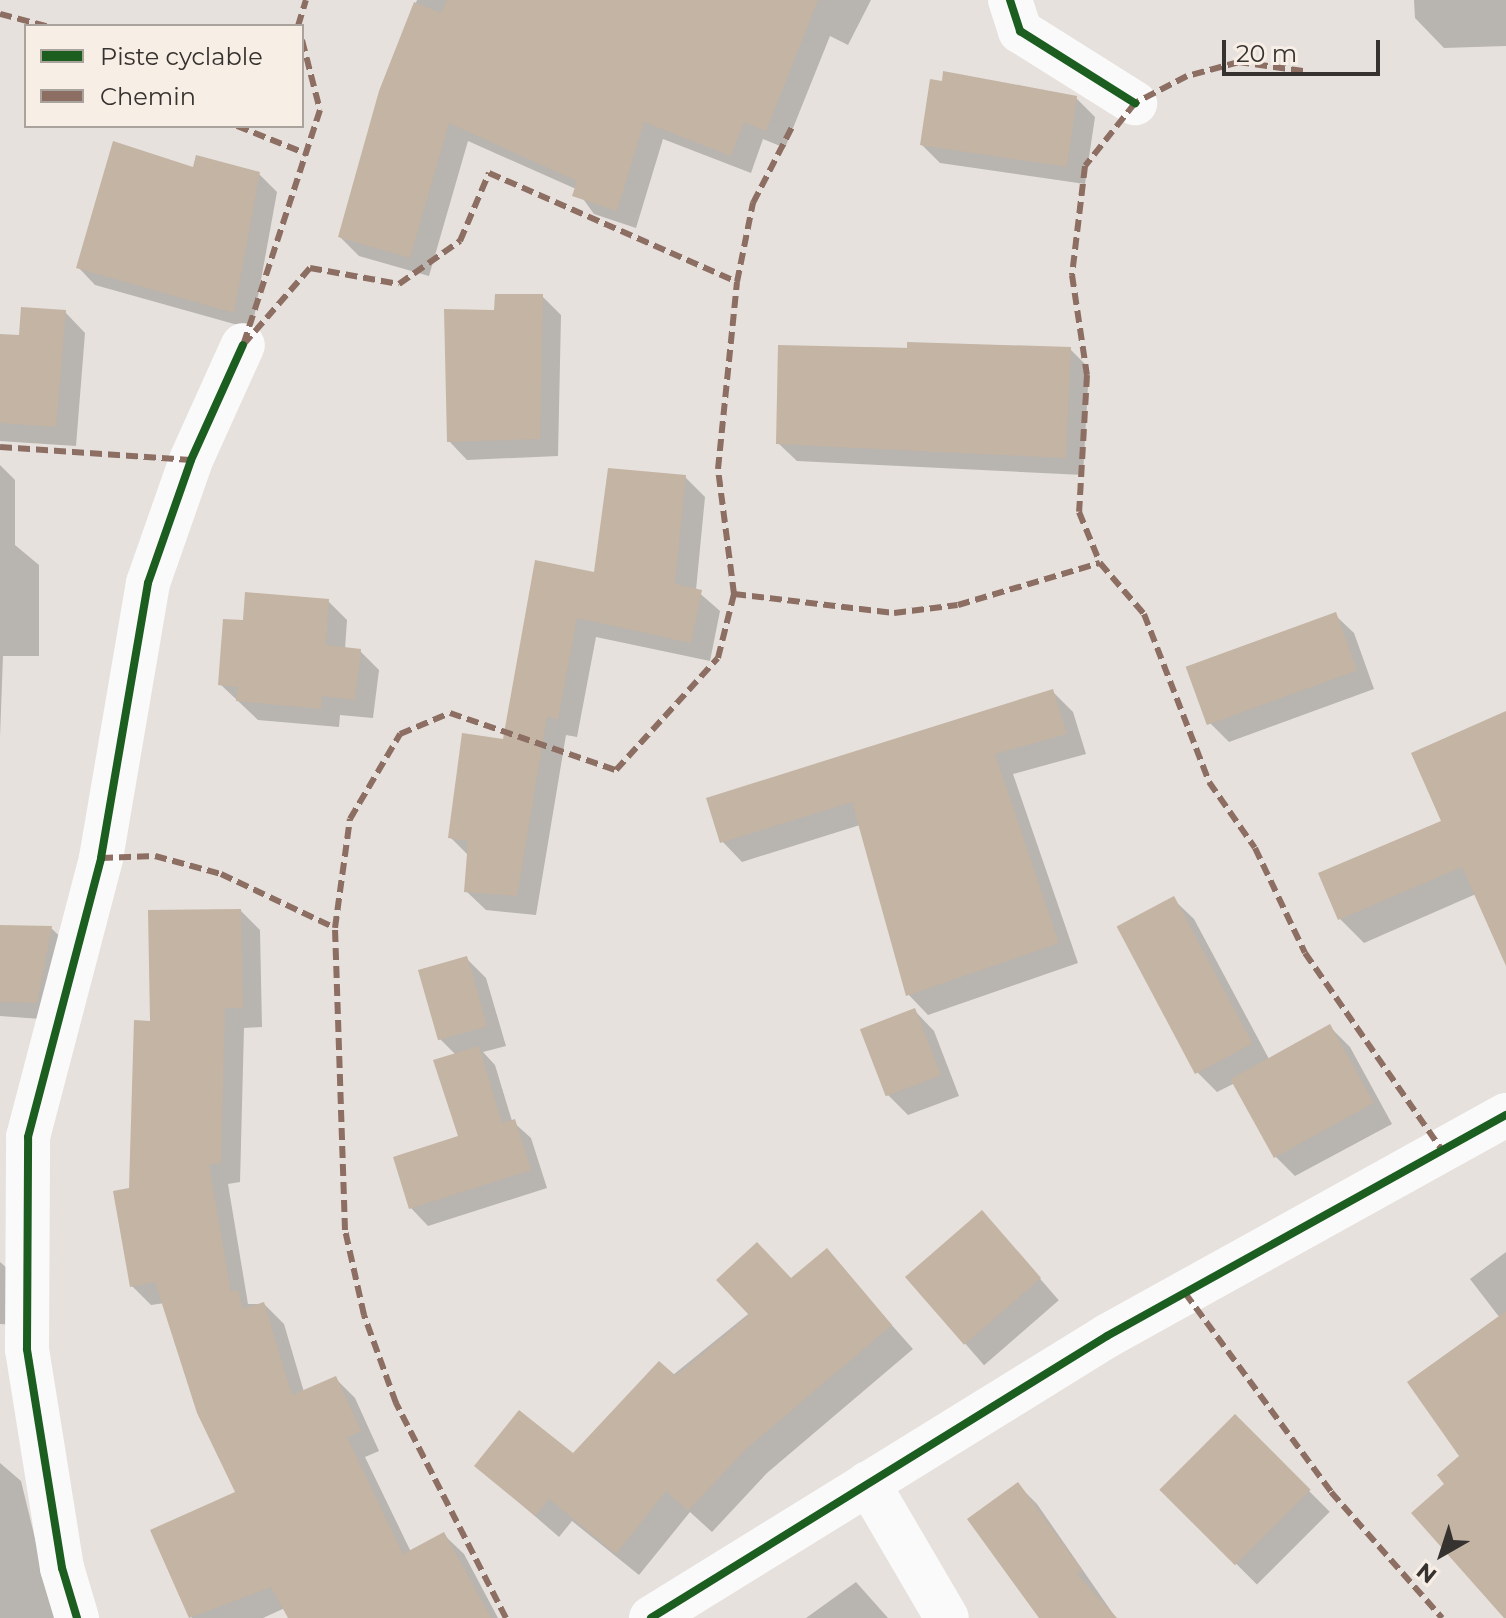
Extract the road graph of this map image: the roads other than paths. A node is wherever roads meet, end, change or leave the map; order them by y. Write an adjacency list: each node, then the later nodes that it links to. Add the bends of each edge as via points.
1 (1010, 0): 2 (street, via 1020,31)
2 (1135, 103)
3 (243, 345): 6 (street, via 148,583 101,858 28,1137 27,1349 62,1568)
4 (1506, 1115): 5 (street, via 1107,1336)
5 (868, 1483): 7 (street); 8 (street)
6 (77, 1618)
7 (651, 1618)
8 (947, 1618)

